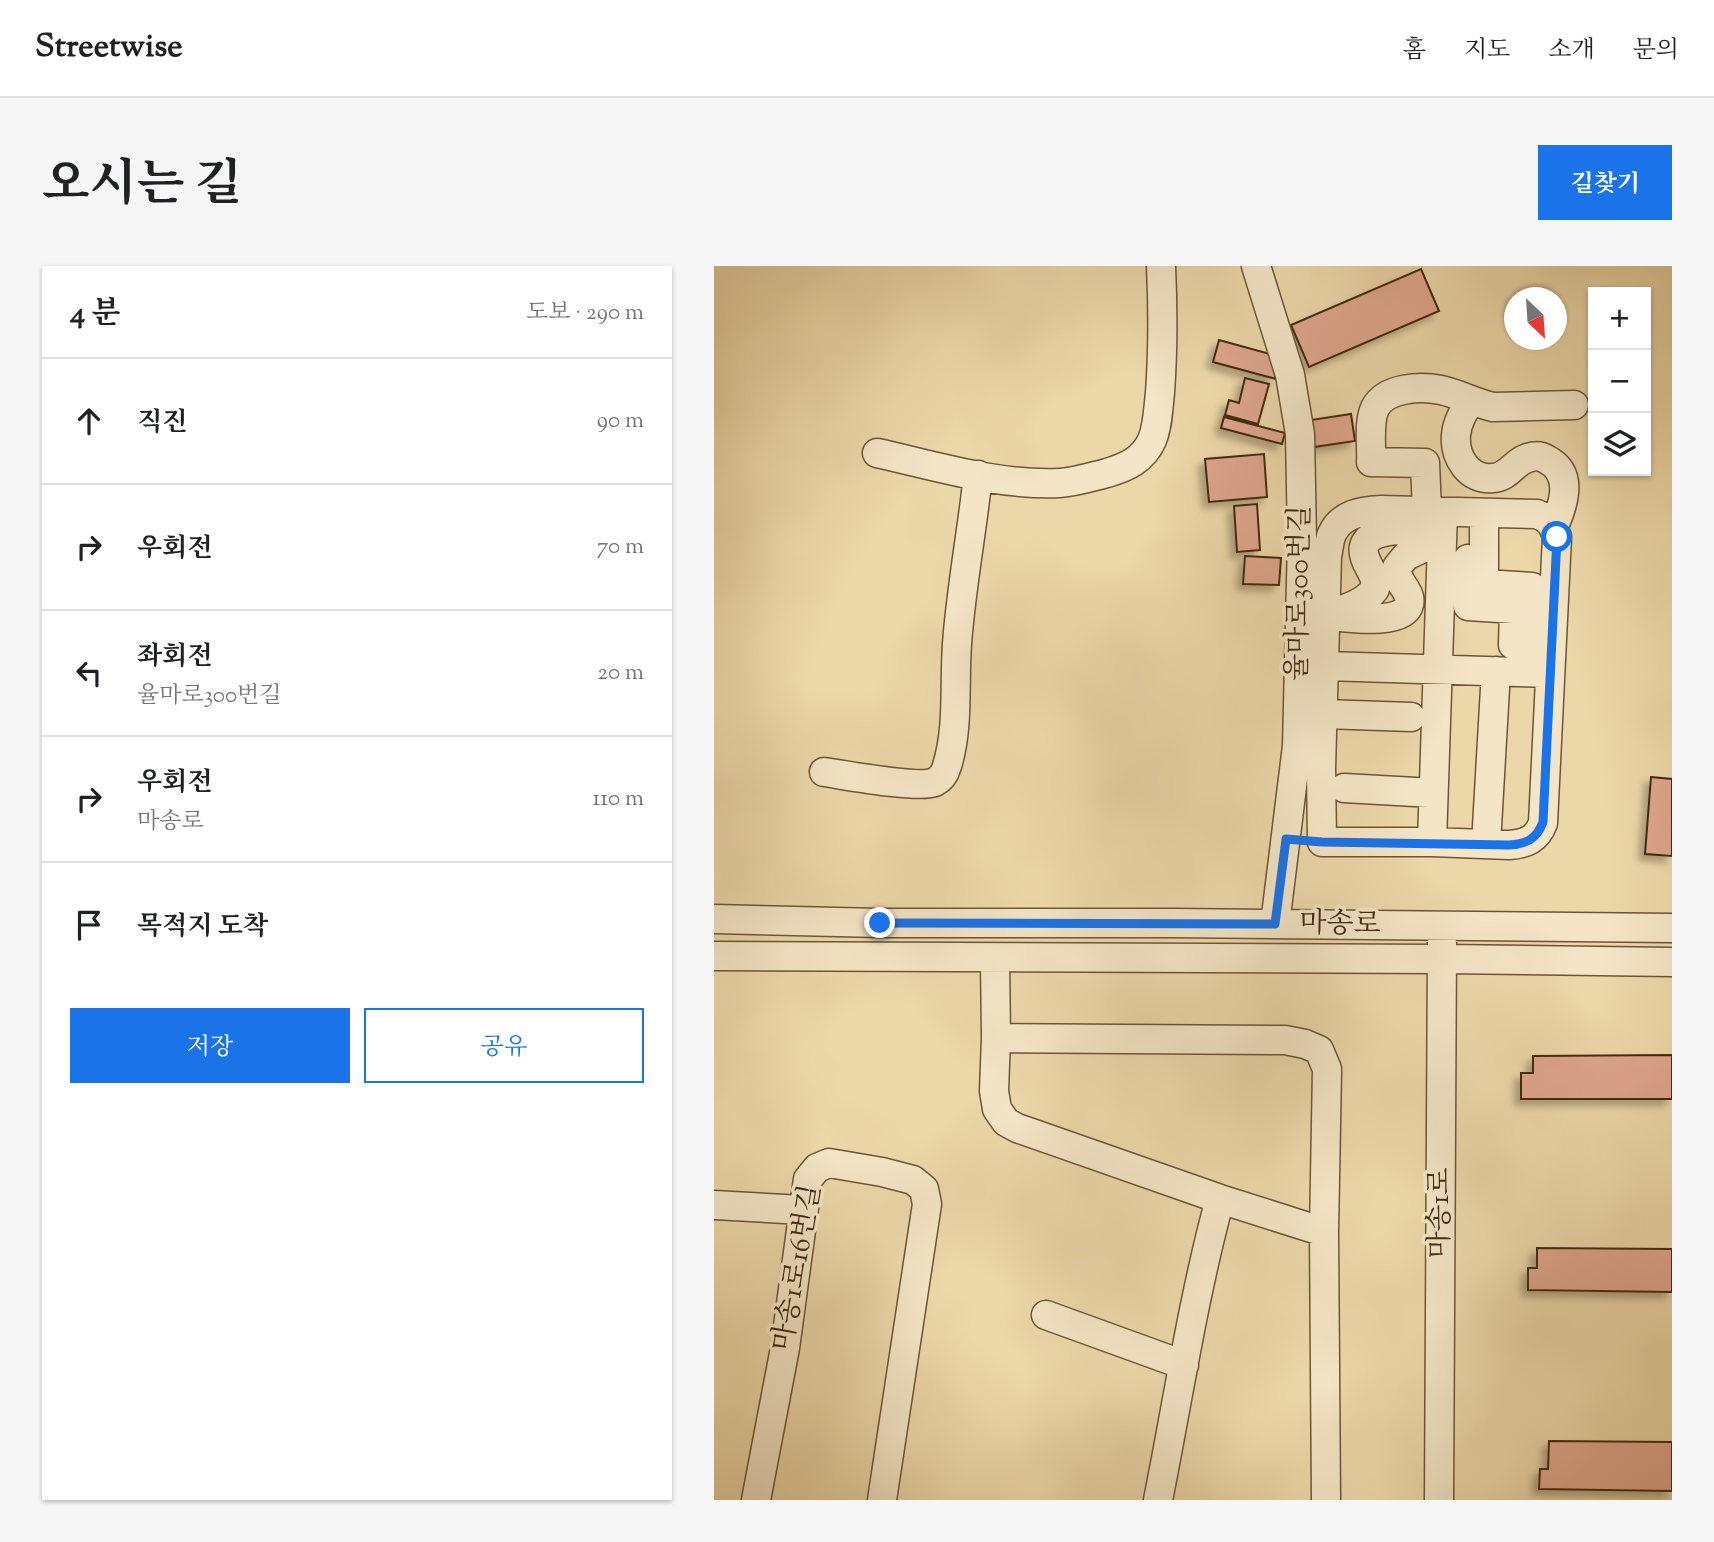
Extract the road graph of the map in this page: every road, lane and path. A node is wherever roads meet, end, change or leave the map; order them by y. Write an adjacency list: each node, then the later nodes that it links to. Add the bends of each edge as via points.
1 (1161, 266): 6 (street, via 1159,406 1146,452 1112,471 1061,483)
2 (1256, 266): 22 (street, 율마로300번길, via 1290,375 1300,434 1297,746)
3 (1471, 400): 4 (street, via 1506,407); 7 (street, via 1437,390 1396,392 1374,409 1372,420 1371,463 1425,463); 8 (street, via 1456,433 1464,465 1477,476 1496,478 1525,459 1542,456 1550,461 1561,472 1565,493)
4 (1574, 405)
5 (877, 453): 6 (street)
6 (978, 475): 18 (street, via 947,769 933,783 917,785)
7 (1451, 519): 8 (street, via 1537,514); 9 (street, via 1373,536 1364,549 1375,589 1363,601); 9 (street, via 1397,567 1410,600 1405,611 1377,619); 9 (street, via 1362,511 1340,522 1327,556); 11 (street); 12 (street, via 1484,584 1532,587)
8 (1554, 526): 12 (street, via 1557,537)
9 (1326, 615): 10 (street)
10 (1325, 666): 11 (street); 13 (street)
11 (1438, 669): 12 (street); 16 (street)
12 (1522, 672): 25 (street); 25 (street, via 1543,822 1532,840)
13 (1324, 714): 14 (street); 17 (street)
14 (1411, 717)
15 (1348, 735): 16 (street)
16 (1435, 737): 21 (street)
17 (1321, 769): 19 (street); 23 (street)
18 (824, 772)
19 (1409, 774)
20 (1344, 788): 21 (street)
21 (1433, 793): 24 (street)
22 (1286, 839): 23 (street); 27 (street, 율마로300번길)
23 (1322, 842): 24 (street)
24 (1432, 842): 25 (street)
25 (1486, 844)
26 (714, 919): 27 (street, 마송로)
27 (1275, 924): 28 (street, 마송로)
28 (1443, 926): 29 (street, 마송로); 32 (street, 마송1로)
29 (1672, 928)
30 (714, 956): 31 (street, 마송로)
31 (995, 958): 32 (street, 마송로); 34 (street)
32 (1442, 959): 33 (street, 마송로); 45 (street, 마송1로)
33 (1672, 962)
34 (996, 1038): 35 (street, via 994,1091 997,1109 1006,1122); 38 (street, via 1285,1040 1319,1050 1327,1069)
35 (1220, 1199): 38 (street); 40 (street)
36 (714, 1205): 37 (street)
37 (803, 1210): 41 (street, 마송1로16번길, via 785,1348); 42 (street, 마송1로16번길, via 808,1179 829,1163 913,1180 924,1189 927,1204)
38 (1324, 1232): 44 (street)
39 (1046, 1315): 40 (street)
40 (1184, 1364): 43 (street)
41 (756, 1500)
42 (882, 1500)
43 (1158, 1500)
44 (1326, 1500)
45 (1439, 1500)

